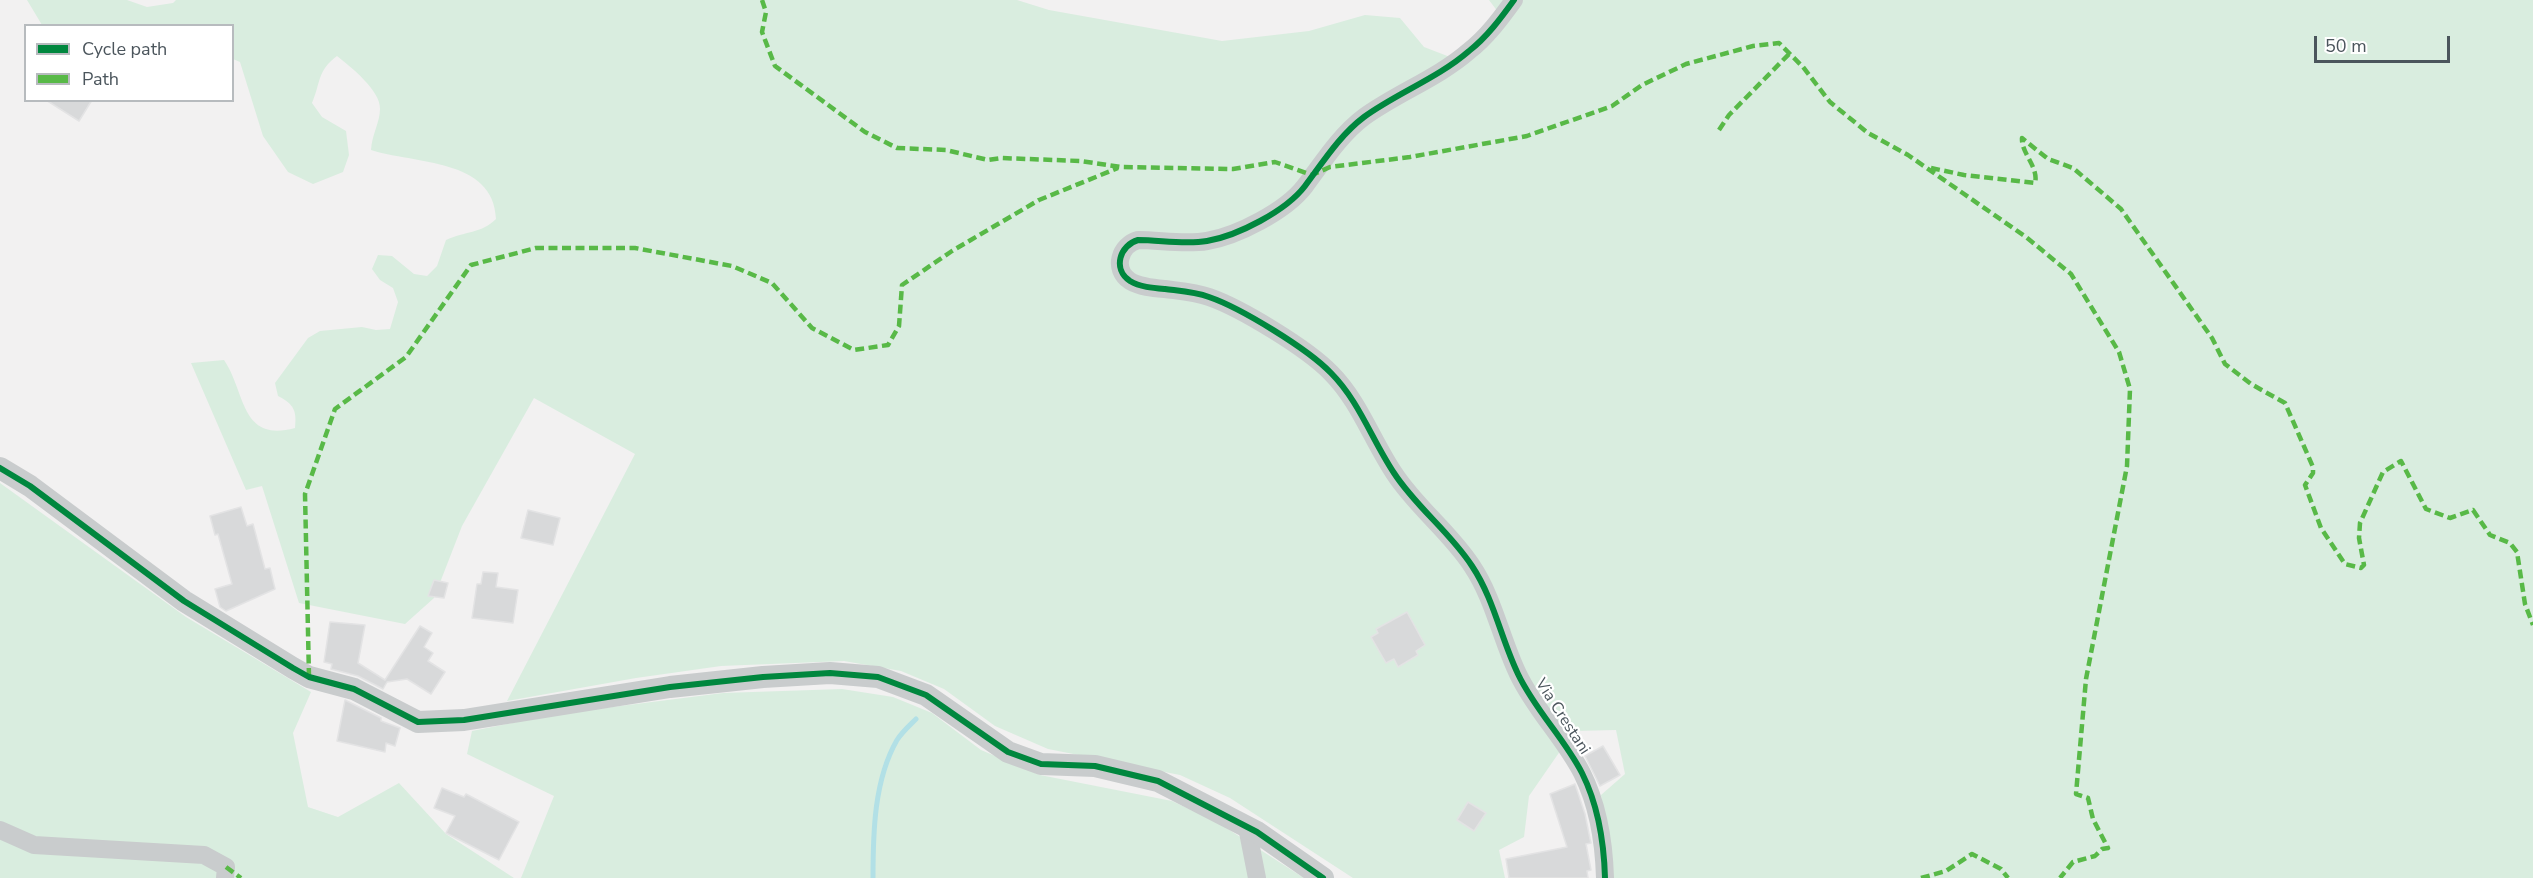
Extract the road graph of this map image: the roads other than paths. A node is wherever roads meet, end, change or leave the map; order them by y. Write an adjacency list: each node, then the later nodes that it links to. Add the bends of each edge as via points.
1 (1514, 0): 8 (street, Via Crestani, via 1469,52 1355,124 1300,192 1272,214 1208,241 1130,242 1119,265 1135,284 1194,293 1223,303 1311,355 1333,375 1399,480 1472,565 1528,693 1589,788 1599,826)
2 (0, 468): 3 (street, via 30,486 184,602 292,668 309,677 354,688 418,722 464,720 670,687 763,677 830,673 878,677 926,695 1008,752 1041,764 1095,766 1158,781)
3 (1247, 827): 6 (street); 7 (street)
4 (0, 830): 5 (street, via 34,844 204,855 226,867)
5 (225, 878)
6 (1257, 878)
7 (1323, 878)
8 (1605, 878)

